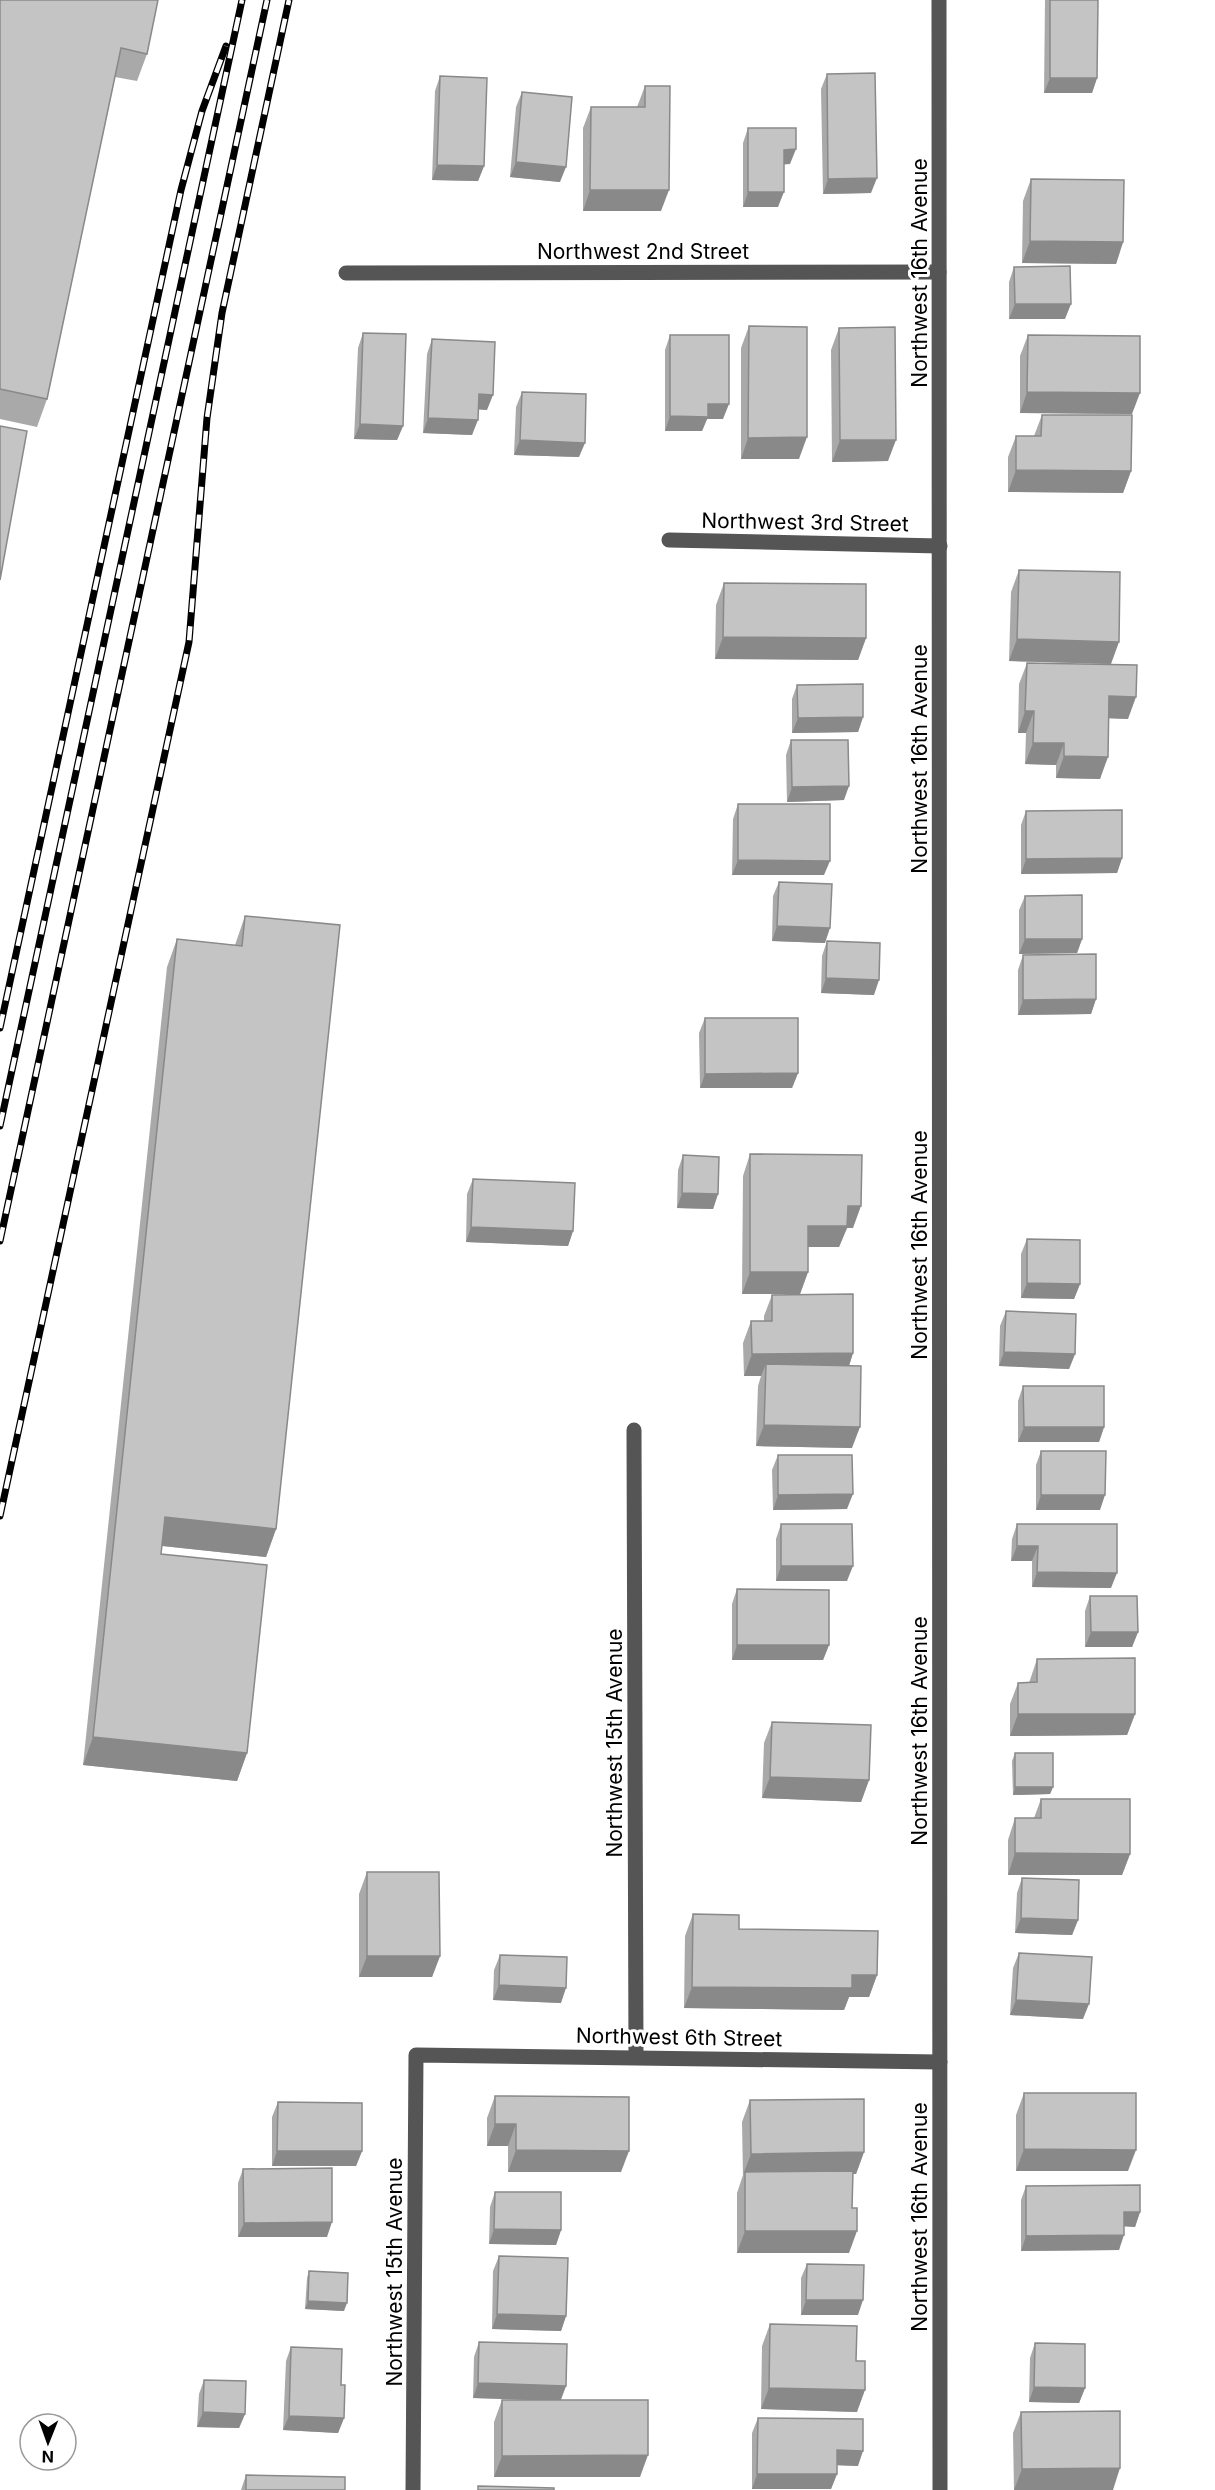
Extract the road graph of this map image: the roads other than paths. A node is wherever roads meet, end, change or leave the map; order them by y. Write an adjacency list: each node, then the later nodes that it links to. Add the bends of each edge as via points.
1 (939, 0): 2 (street, Northwest 16th Avenue)
2 (939, 272): 3 (street, Northwest 2nd Street); 5 (street, Northwest 16th Avenue)
3 (346, 273)
4 (669, 540): 5 (street, Northwest 3rd Street)
5 (940, 546): 9 (street, Northwest 16th Avenue)
6 (634, 1430): 8 (street, Northwest 15th Avenue)
7 (416, 2055): 8 (street, Northwest 6th Street); 10 (street, Northwest 15th Avenue)
8 (636, 2057): 9 (street, Northwest 6th Street)
9 (940, 2062): 11 (street, Northwest 16th Avenue)
10 (413, 2490)
11 (940, 2490)

